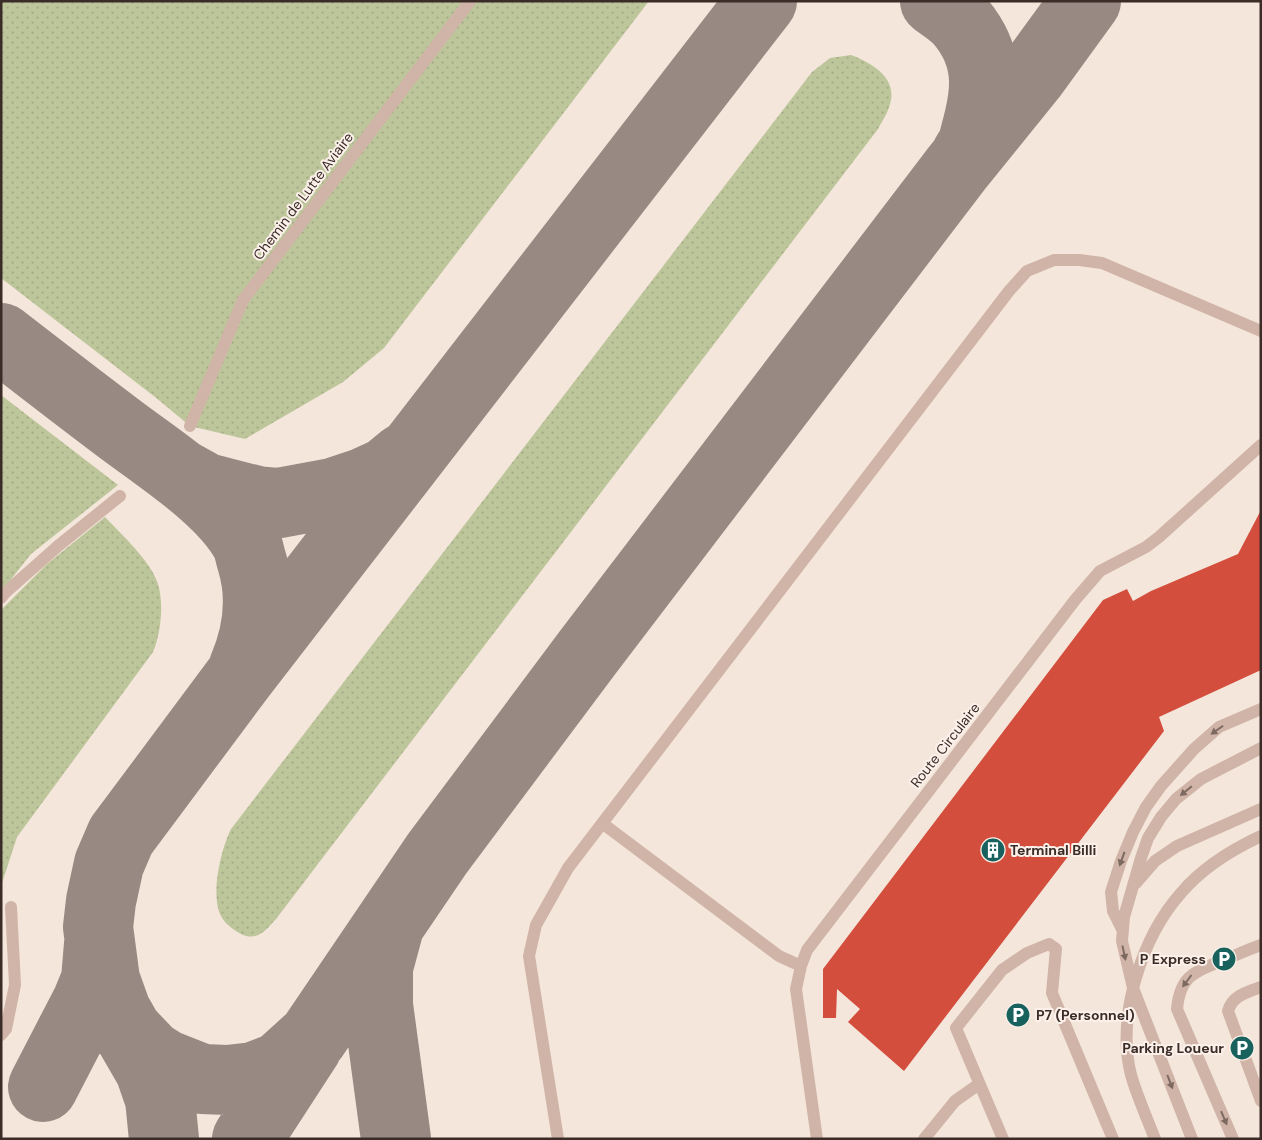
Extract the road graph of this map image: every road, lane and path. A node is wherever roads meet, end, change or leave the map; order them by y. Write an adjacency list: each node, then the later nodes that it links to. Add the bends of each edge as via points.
1 (470, 1): 3 (street, Chemin de Lutte Aviaire, via 243,300)
2 (1261, 331): 10 (street, via 1102,263 1054,260 1027,271)
3 (190, 426)
4 (1261, 445): 16 (street, Route Circulaire, via 1159,537 1100,572 807,950)
5 (120, 496): 6 (street)
6 (1, 598)
7 (1261, 709): 14 (street, one-way to 14, via 1218,727 1194,749 1146,807 1133,832 1112,892 1114,911)
8 (1261, 748): 12 (street, one-way to 12, via 1201,779 1176,799 1148,838)
9 (1261, 809): 12 (street, via 1177,846 1155,861)
10 (602, 823): 16 (street, via 779,956); 22 (street, via 568,868 536,925 529,956)
11 (1261, 836): 18 (street, via 1214,863 1180,894 1152,936)
12 (1131, 888): 14 (street)
13 (11, 907): 19 (street, via 15,985 6,1029)
14 (1123, 930): 18 (street, one-way to 18, via 1122,941)
15 (1261, 945): 29 (street, one-way to 29, via 1196,971 1183,985 1178,997 1177,1009)
16 (801, 966): 23 (street, Route Circulaire, via 796,989)
17 (1261, 987): 21 (street, via 1238,996 1230,1004 1228,1012)
18 (1133, 988): 27 (street, via 1127,1020 1131,1074); 28 (street, one-way to 28)
19 (1, 1035)
20 (980, 1084): 24 (street, via 954,1101); 25 (street); 26 (street, via 956,1028 1002,970 1027,953 1049,944 1056,949 1052,993)
21 (1261, 1101)
22 (558, 1139)
23 (817, 1139)
24 (924, 1139)
25 (1003, 1139)
26 (1113, 1139)
27 (1155, 1139)
28 (1192, 1139)
29 (1233, 1139)

